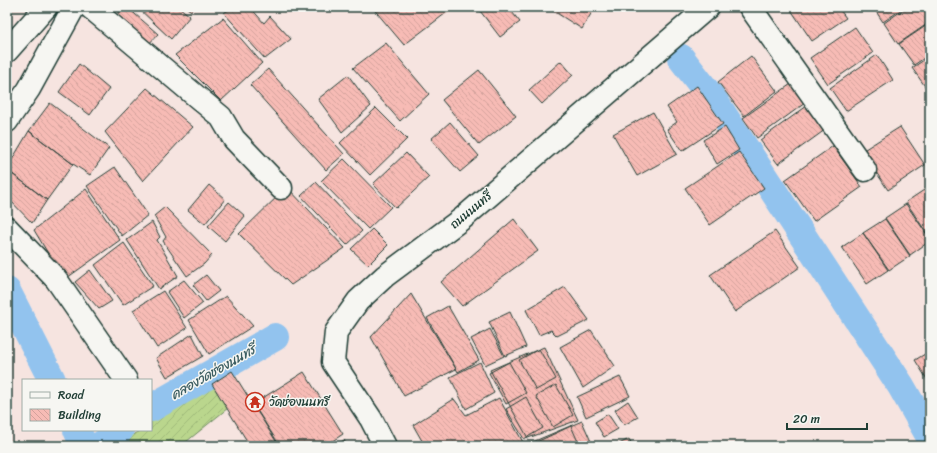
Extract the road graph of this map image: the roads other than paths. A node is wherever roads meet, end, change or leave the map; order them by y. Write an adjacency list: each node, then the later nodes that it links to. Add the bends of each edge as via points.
1 (46, 7): 6 (street)
2 (74, 7): 7 (street, via 29,89)
3 (90, 7): 9 (street, via 221,117 234,139)
4 (708, 7): 12 (street, ถนนนนทรี, via 463,218 385,276 358,301 336,332 333,362)
5 (750, 7): 8 (street)
6 (7, 51)
7 (7, 121)
8 (865, 170)
9 (281, 188)
10 (7, 228): 11 (street, via 56,278)
11 (125, 379)
12 (385, 446)

